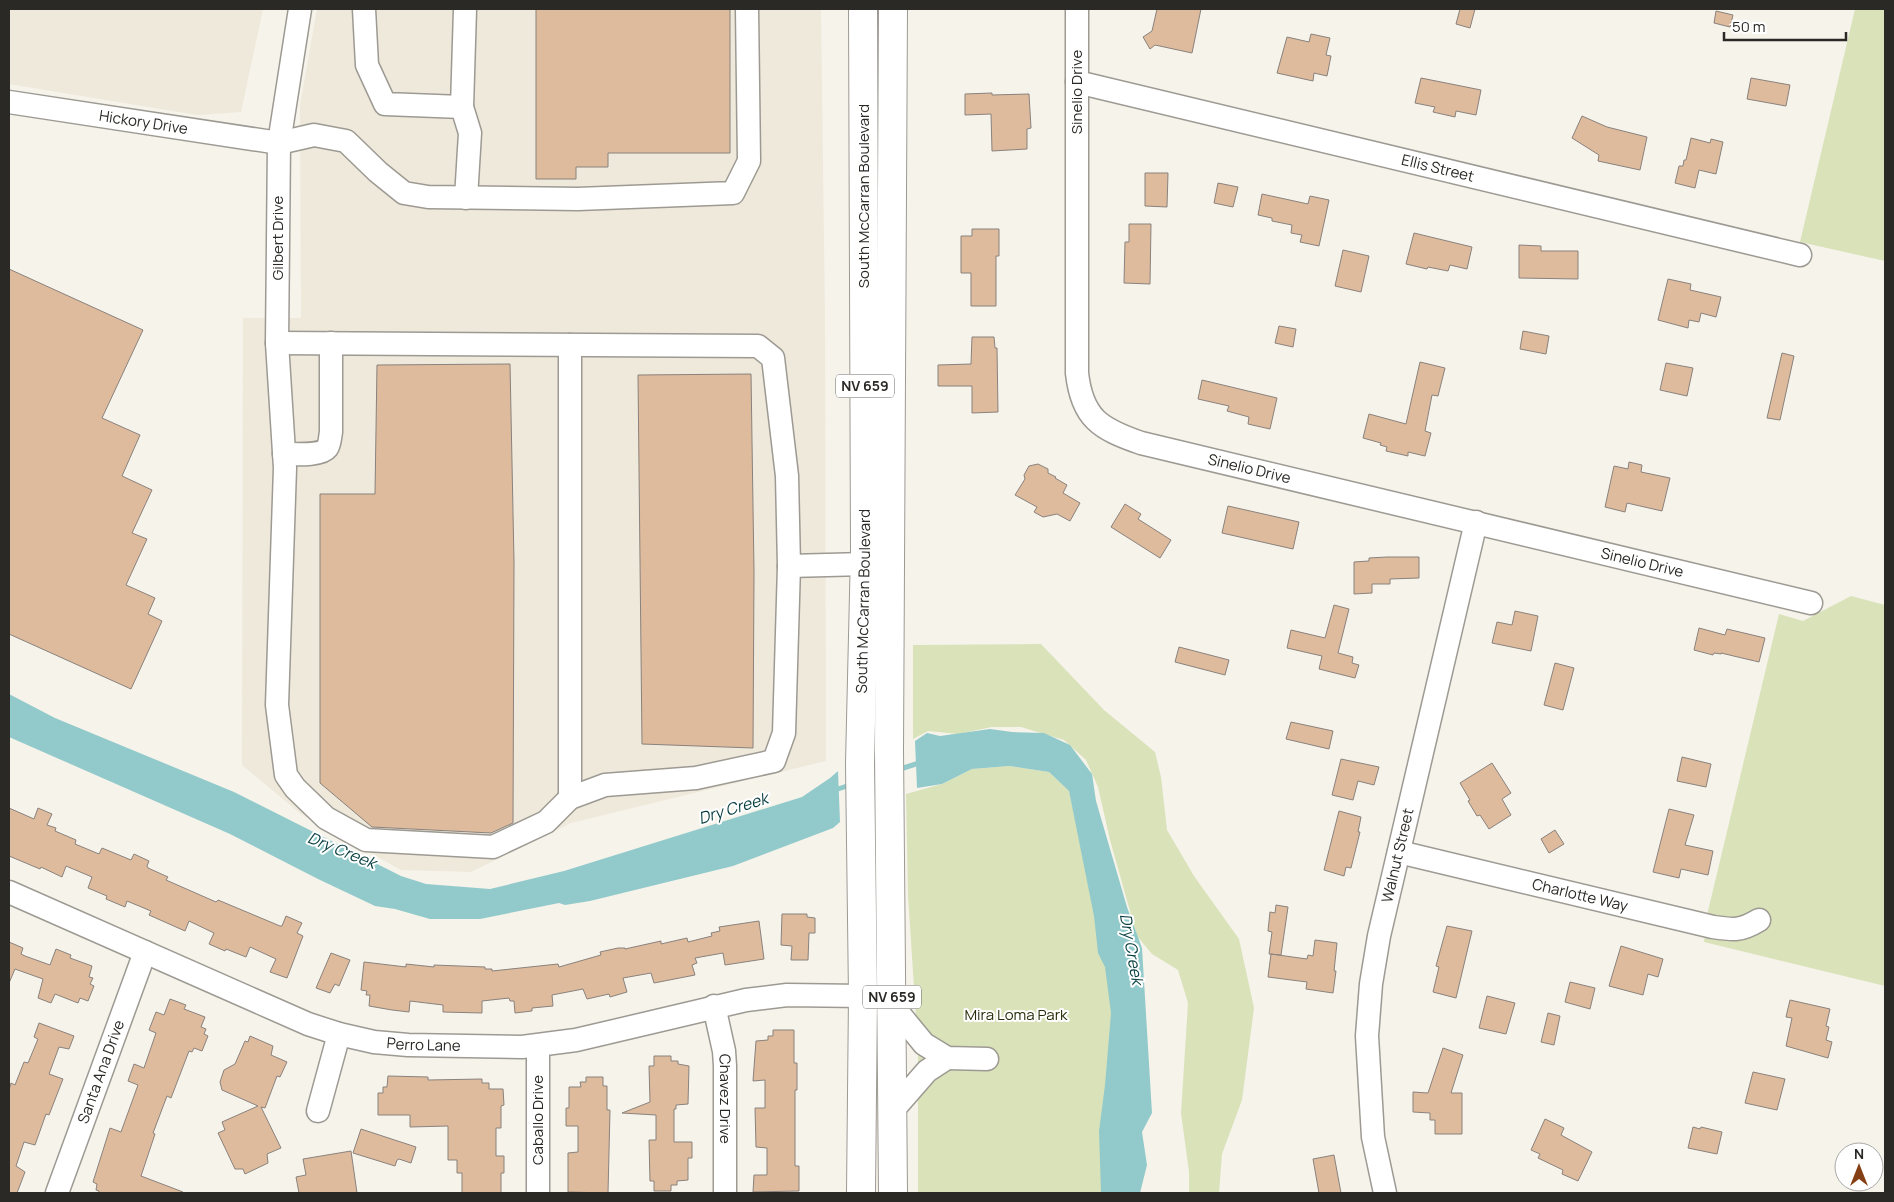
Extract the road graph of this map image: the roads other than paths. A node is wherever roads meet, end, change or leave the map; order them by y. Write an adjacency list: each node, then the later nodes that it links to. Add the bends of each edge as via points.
1 (300, 9): 11 (street, Gilbert Drive)
2 (364, 9): 10 (street, via 367,65 385,104)
3 (465, 9): 10 (street)
4 (747, 9): 12 (street, Hickory Drive, via 749,161 734,192 578,199)
5 (863, 9): 19 (main road, South McCarran Boulevard / NV 659)
6 (893, 9): 28 (main road, South McCarran Boulevard / NV 659, via 889,750)
7 (1077, 9): 8 (street, Sinelio Drive)
8 (1078, 82): 13 (street, Ellis Street); 18 (street, Sinelio Drive, via 1077,373 1079,392 1089,413 1118,435 1141,443)
9 (9, 102): 11 (street, Hickory Drive)
10 (462, 107): 12 (street, via 470,133)
11 (279, 142): 12 (street, Hickory Drive, via 314,135 346,141 404,192 428,197); 14 (street, Gilbert Drive)
12 (466, 198)
13 (1800, 255)
14 (277, 343): 15 (street); 17 (street, Gilbert Drive)
15 (330, 343): 16 (street); 17 (street, via 330,442 321,453)
16 (570, 345): 20 (street, via 758,346 773,358 787,476); 22 (street)
17 (285, 461): 22 (street, Gilbert Drive, via 277,705 286,775 295,788 326,818 366,840 493,847 546,822)
18 (1476, 522): 21 (street, Sinelio Drive); 23 (street, Walnut Street)
19 (865, 564): 20 (street); 27 (main road, South McCarran Boulevard / NV 659, via 860,763)
20 (788, 566): 22 (street, via 784,733 774,761 696,778 605,785)
21 (1811, 603)
22 (570, 798)
23 (1399, 852): 25 (street, Charlotte Way, via 1714,927 1735,930 1747,928); 41 (street, Walnut Street, via 1379,936 1367,1036 1373,1137)
24 (9, 892): 26 (street, Perro Lane)
25 (1759, 920)
26 (145, 952): 30 (street, Perro Lane, via 308,1024); 36 (street, Santa Ana Drive)
27 (863, 996): 29 (street, Perro Lane, via 788,995); 39 (main road, South McCarran Boulevard / NV 659)
28 (892, 1005): 32 (street, via 924,1044); 34 (main road, South McCarran Boulevard / NV 659)
29 (714, 1006): 31 (street, Perro Lane, via 576,1040); 38 (street, Chavez Drive, via 725,1066)
30 (339, 1034): 31 (street, Perro Lane, via 408,1045); 35 (street)
31 (538, 1046): 37 (street, Caballo Drive)
32 (948, 1058): 33 (street); 34 (street, via 926,1071)
33 (987, 1059)
34 (893, 1110): 40 (main road, South McCarran Boulevard / NV 659)
35 (318, 1111)
36 (58, 1193)
37 (538, 1193)
38 (725, 1193)
39 (861, 1193)
40 (892, 1193)
41 (1385, 1193)

